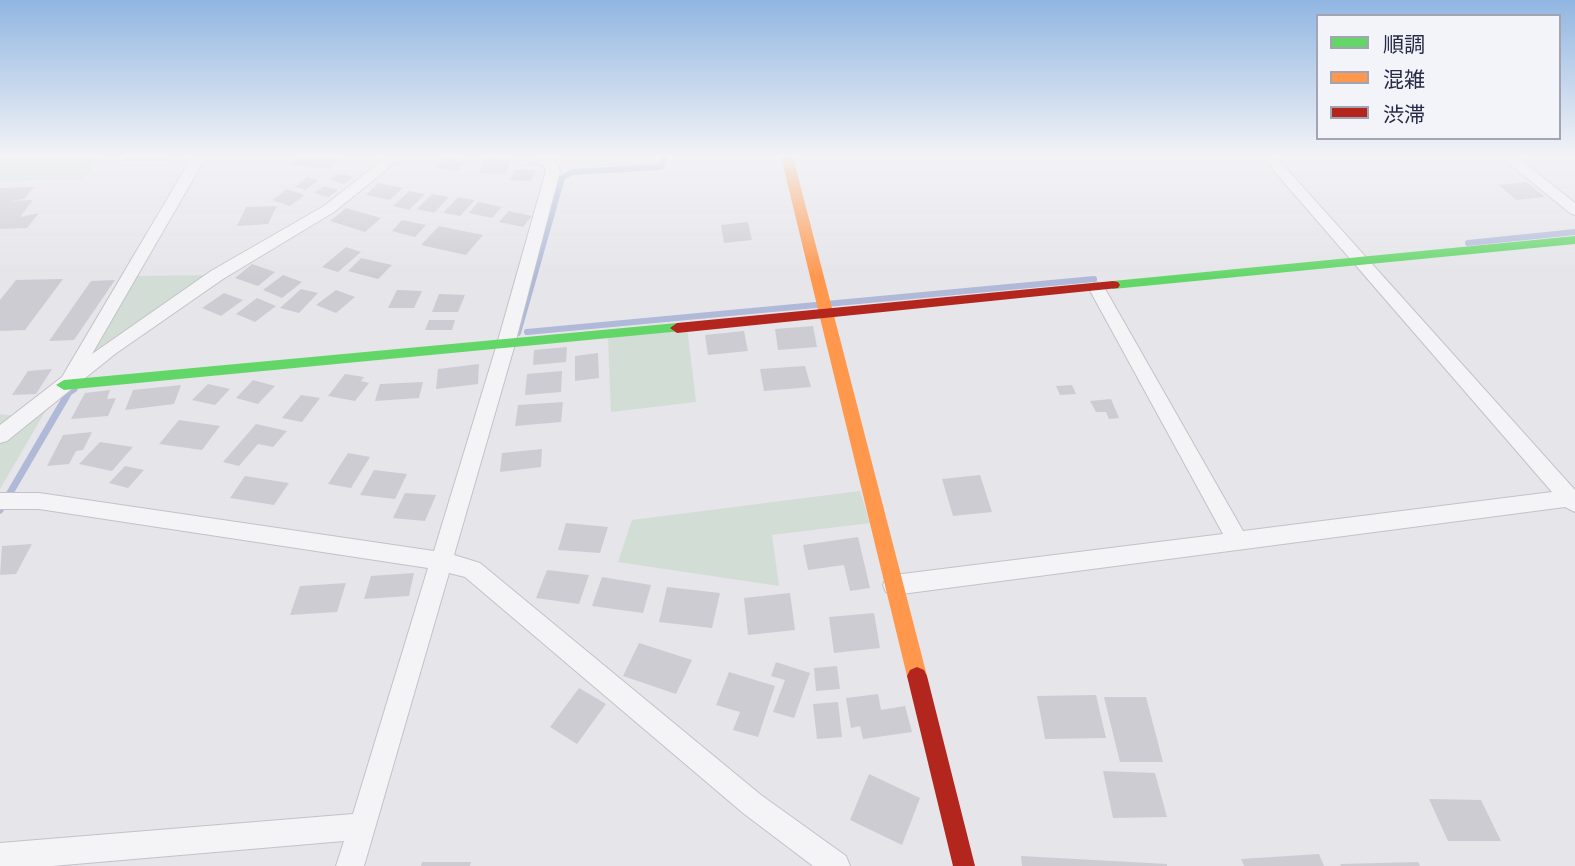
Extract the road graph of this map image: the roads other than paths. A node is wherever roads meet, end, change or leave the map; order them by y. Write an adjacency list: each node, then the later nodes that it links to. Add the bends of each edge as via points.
1 (175, 197): 13 (street)
2 (343, 197): 13 (street, via 217,275)
3 (546, 197): 12 (street)
4 (797, 197): 11 (street)
5 (1305, 197): 9 (street)
6 (1559, 197): 7 (street)
7 (1575, 210)
8 (1575, 240): 9 (street)
9 (1362, 262): 10 (street); 15 (street)
10 (1096, 286): 11 (street); 17 (street)
11 (826, 312): 12 (street); 19 (street)
12 (506, 344): 13 (street); 18 (street)
13 (65, 385): 14 (street)
14 (0, 436)
15 (1572, 501): 17 (street)
16 (0, 502): 18 (street, via 39,501)
17 (1238, 541): 19 (street)
18 (441, 561): 20 (street); 23 (street, via 472,570 752,804)
19 (894, 585): 24 (street)
20 (362, 826): 21 (street); 22 (street)
21 (0, 857)
22 (350, 866)
23 (836, 866)
24 (964, 866)

